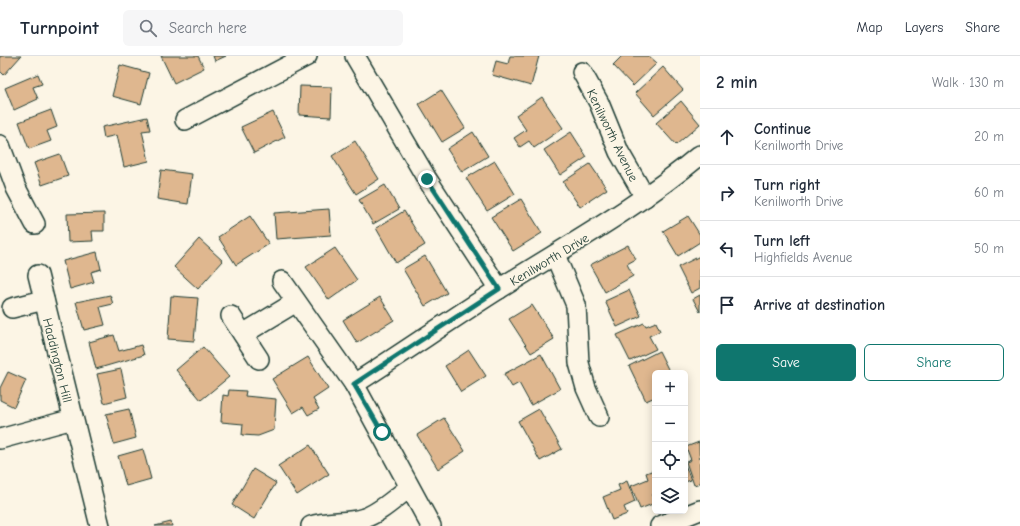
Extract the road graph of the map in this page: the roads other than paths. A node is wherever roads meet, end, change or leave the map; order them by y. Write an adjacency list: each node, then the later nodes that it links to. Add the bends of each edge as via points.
1 (307, 56): 4 (street)
2 (354, 56): 12 (street, via 427,179)
3 (582, 72): 7 (street, Kenilworth Avenue, via 599,103 619,152)
4 (185, 120)
5 (0, 145): 8 (street, via 16,188)
6 (697, 163): 7 (street, Kenilworth Drive)
7 (645, 197): 9 (street, Kenilworth Drive)
8 (35, 224)
9 (555, 256): 12 (street, Kenilworth Drive); 20 (street, via 576,305 579,363 586,388)
10 (38, 275): 13 (street, Haddington Hill)
11 (282, 281): 14 (street)
12 (499, 289): 19 (street, Kenilworth Drive)
13 (44, 300): 15 (street, Haddington Hill); 21 (street, Haddington Hill)
14 (296, 302): 17 (street); 19 (street)
15 (12, 308)
16 (232, 316): 17 (street)
17 (243, 334): 18 (street)
18 (259, 359)
19 (354, 384): 23 (street, via 382,432)
20 (599, 417)
21 (73, 419): 22 (street, Haddington Hill); 25 (street, Haddington Hill)
22 (0, 439)
23 (409, 488): 26 (street, via 365,518 322,522); 27 (street)
24 (700, 510): 28 (street)
25 (100, 526)
26 (311, 526)
27 (431, 526)
28 (660, 526)

